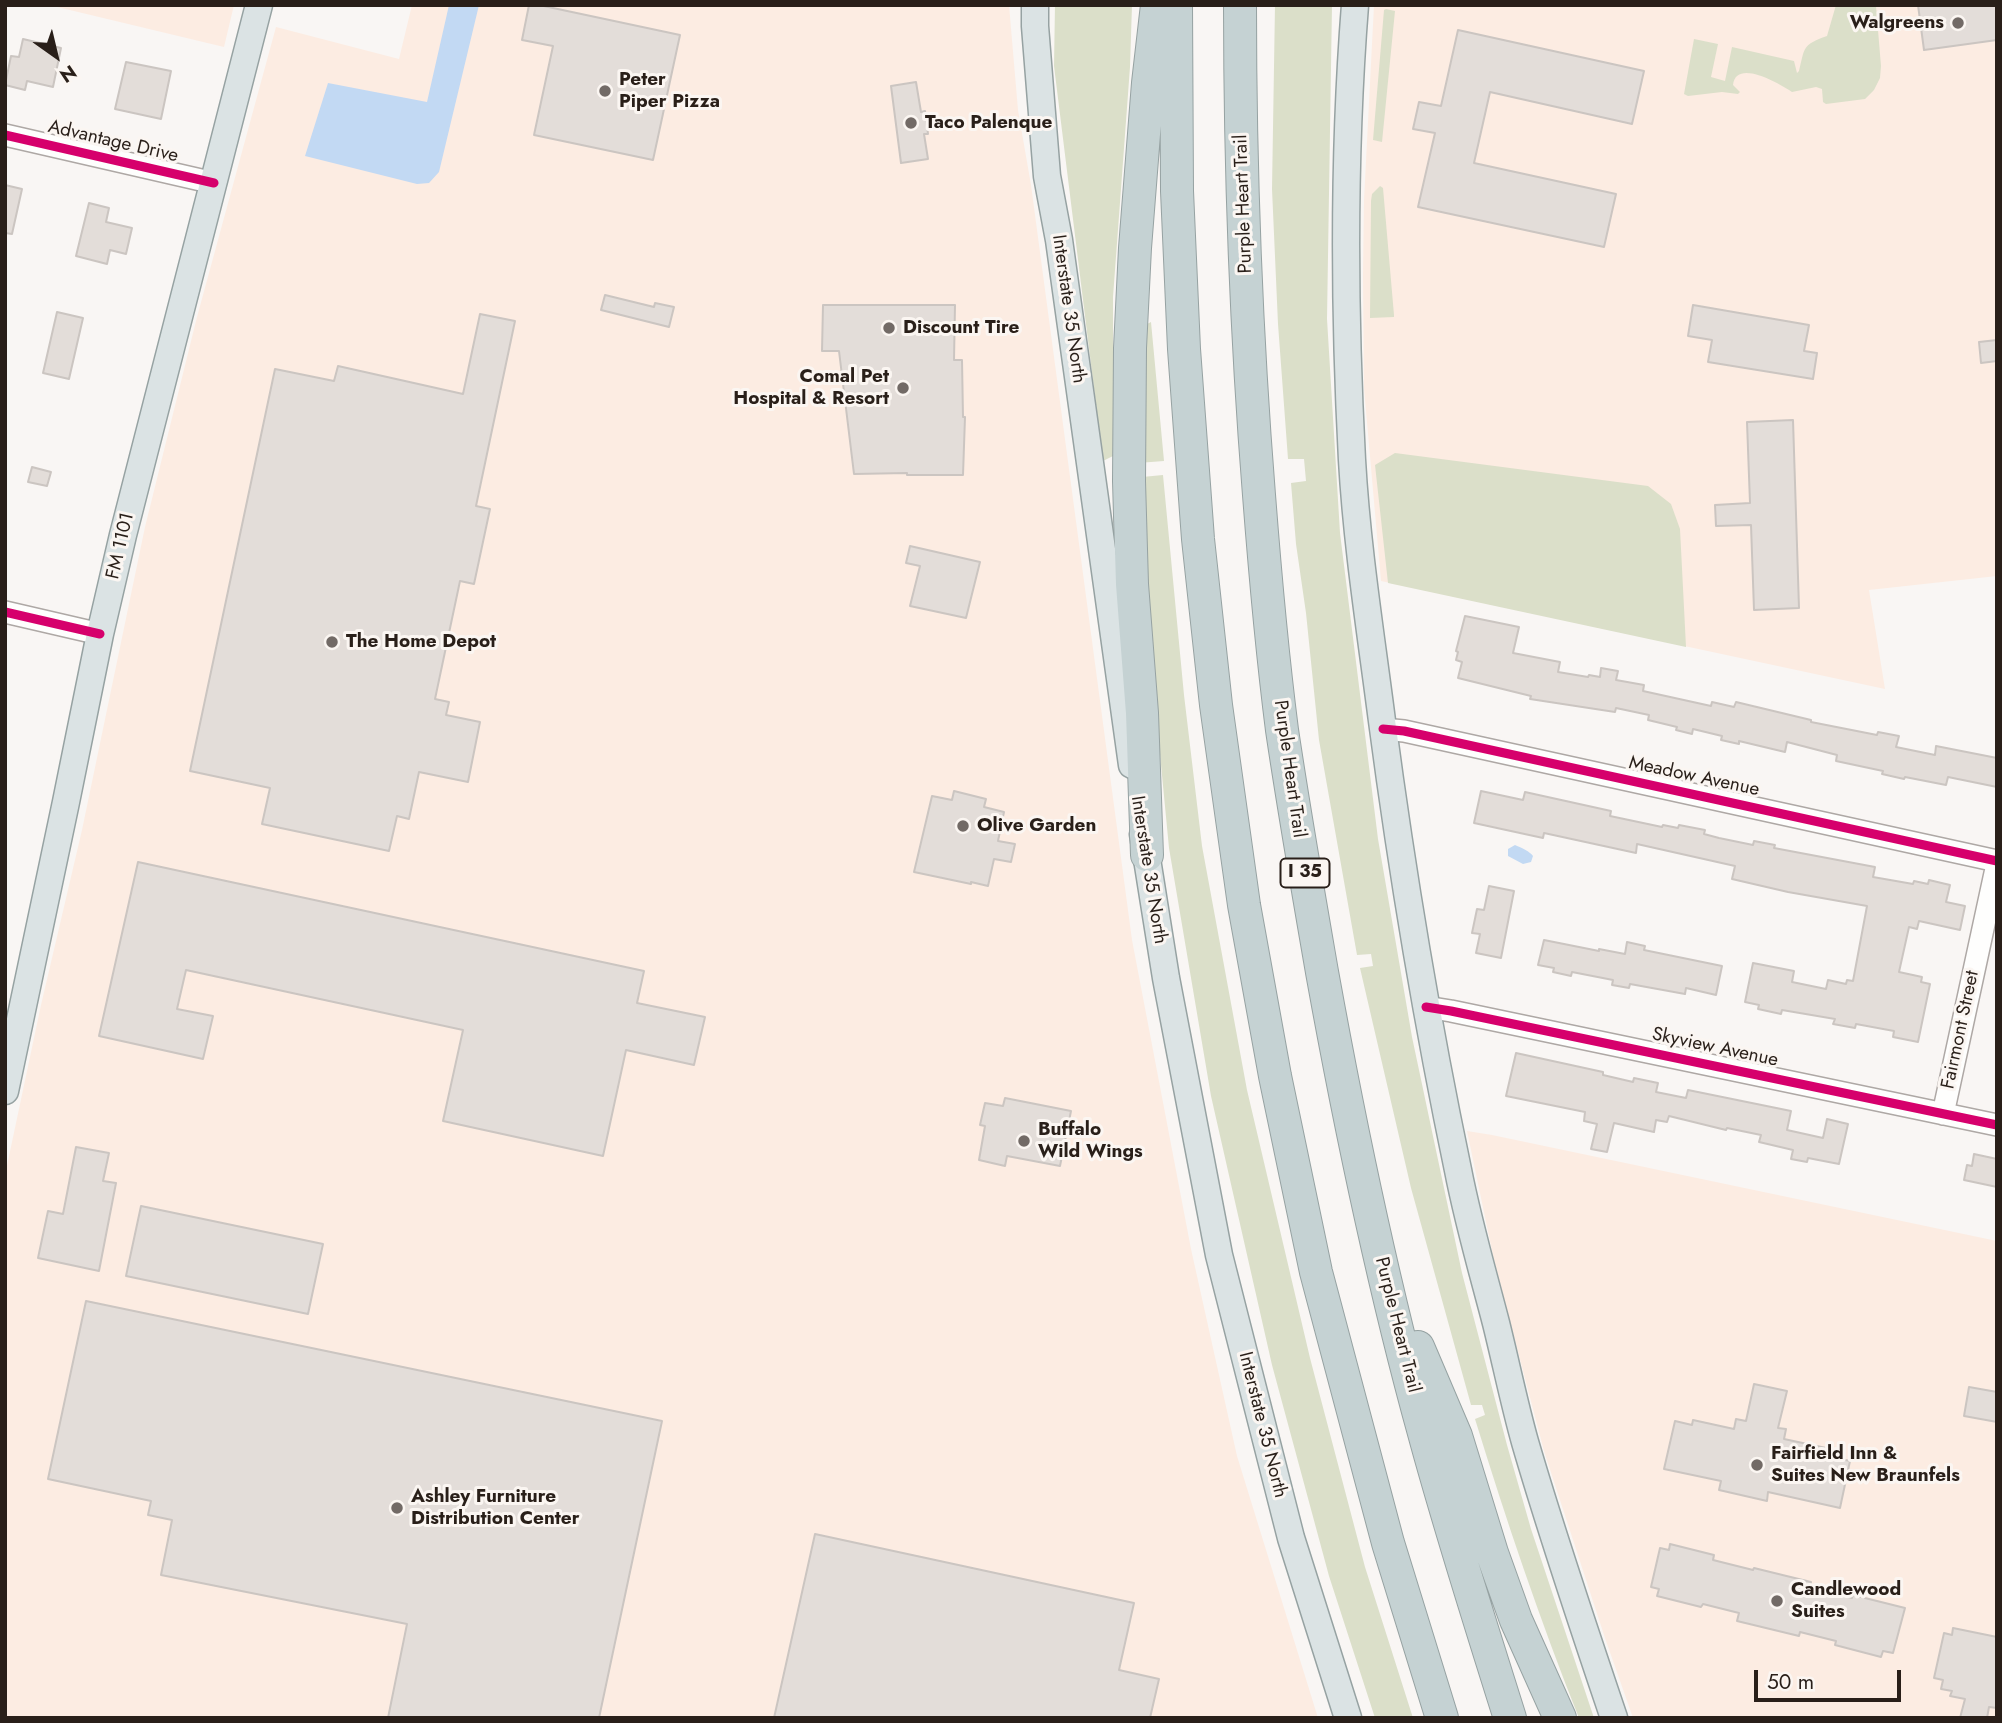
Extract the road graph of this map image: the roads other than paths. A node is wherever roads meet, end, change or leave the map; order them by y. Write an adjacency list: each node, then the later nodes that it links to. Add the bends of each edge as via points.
1 (259, 5): 8 (main road, FM 1101 / FM 1101)
2 (1035, 5): 12 (main road, Interstate 35 North, via 1047,176)
3 (1157, 5): 12 (highway, via 1136,234 1130,362 1132,584)
4 (1176, 5): 20 (highway, via 1177,191 1195,498 1216,705 1244,905 1316,1272 1388,1543)
5 (1240, 5): 18 (highway, Purple Heart Trail / I 35, via 1250,377 1282,728 1339,1069)
6 (1355, 5): 11 (main road, via 1347,166 1348,376 1352,462)
7 (5, 135): 8 (street, Advantage Drive)
8 (214, 183): 10 (main road, FM 1101 / FM 1101)
9 (5, 612): 10 (street)
10 (100, 634): 15 (main road, FM 1101 / FM 1101)
11 (1383, 729): 13 (street, Meadow Avenue); 14 (main road)
12 (1147, 855): 19 (main road, Interstate 35 North, via 1219,1255 1291,1538)
13 (1997, 862): 16 (street, Fairmont Street)
14 (1426, 1007): 16 (street, Skyview Avenue); 23 (main road, via 1458,1175 1525,1439)
15 (5, 1091)
16 (1943, 1114): 17 (street, Skyview Avenue)
17 (1997, 1125)
18 (1379, 1254): 21 (highway, Purple Heart Trail / I 35, via 1452,1533); 22 (highway, via 1456,1436 1516,1620)
19 (1349, 1718)
20 (1442, 1718)
21 (1510, 1718)
22 (1560, 1718)
23 (1614, 1718)

